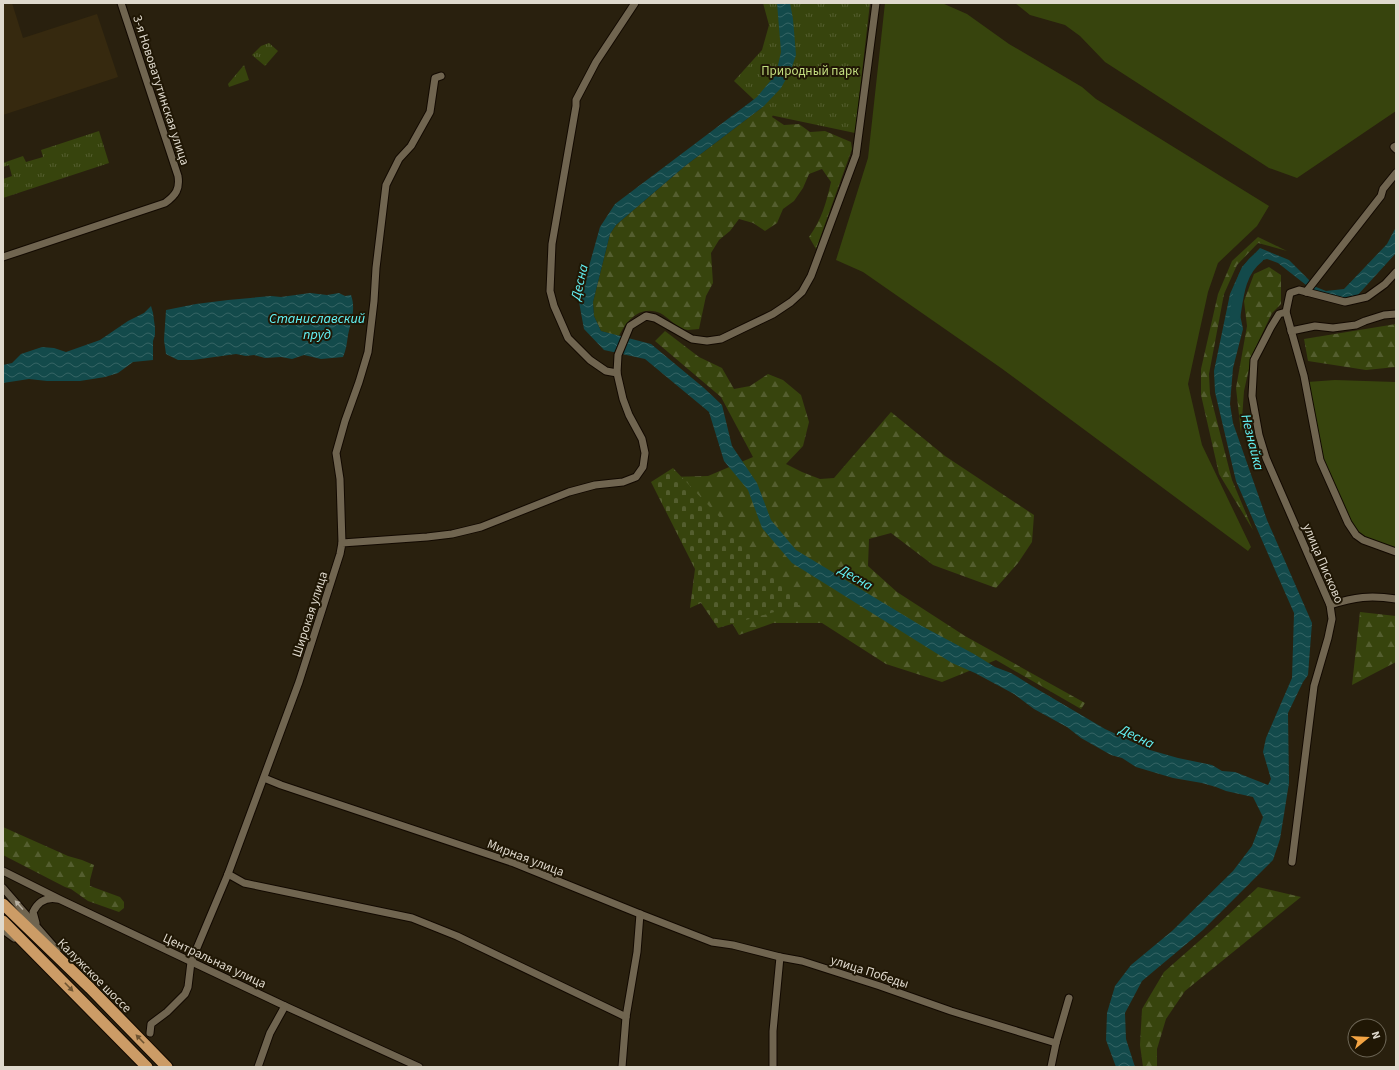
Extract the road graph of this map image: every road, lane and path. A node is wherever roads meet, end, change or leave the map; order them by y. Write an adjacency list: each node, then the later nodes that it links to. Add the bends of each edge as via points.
1 (121, 3): 8 (street, 3-я Нововатутинская улица, via 178,176 179,184 174,196 165,203)
2 (635, 3): 14 (street, via 596,62 576,100 552,244 550,291 568,338 590,360 606,371)
3 (876, 3): 14 (street, via 856,155 811,276 802,292 773,314 721,339 692,339 655,318 646,316 630,326 618,355)
4 (442, 76): 15 (street, Широкая улица, via 435,78 430,112 411,146 399,159 386,185 368,352 336,453 340,479)
5 (1396, 146): 6 (street)
6 (1396, 149)
7 (1396, 172): 10 (street, via 1383,188 1381,196)
8 (3, 257)
9 (1396, 272): 10 (street, via 1368,297 1346,302)
10 (1308, 291): 11 (street, via 1290,293)
11 (1286, 312): 13 (street); 18 (street, улица Писково, via 1279,314 1254,360 1252,396 1258,435 1266,458)
12 (1396, 314): 13 (street, via 1384,315 1356,325 1333,328 1315,326)
13 (1291, 331): 16 (street, via 1304,376 1320,460 1348,523 1363,540)
14 (617, 372): 15 (street, via 628,415 642,439 645,453 643,467 636,476 623,482 595,485 569,492 481,527 452,534)
15 (342, 543): 19 (street, Широкая улица, via 315,636)
16 (1396, 552)
17 (1396, 599): 18 (street, via 1378,596 1351,598)
18 (1330, 605): 20 (street, улица Писково, via 1332,619 1314,686)
19 (264, 778): 22 (street, Широкая улица); 26 (street, Мирная улица, via 514,863)
20 (1292, 862)
21 (3, 871): 24 (street, Центральная улица)
22 (228, 874): 32 (street, Широкая улица); 36 (street, via 244,883 412,918 457,936)
23 (3, 888): 28 (street, one-way to 23)
24 (61, 900): 28 (street, via 49,898 36,906 33,912); 32 (street, Центральная улица)
25 (3, 904): 33 (highway, Калужское шоссе)
26 (640, 914): 30 (street, Мирная улица, via 712,942); 36 (street, via 637,952)
27 (3, 920): 31 (highway, Калужское шоссе)
28 (38, 927): 33 (street)
29 (3, 930): 31 (street)
30 (780, 957): 38 (street, улица Победы, via 802,961); 44 (street, via 773,1031)
31 (41, 959): 39 (highway, Калужское шоссе, one-way to 39)
32 (191, 962): 35 (street, Центральная улица); 37 (street, Широкая улица, via 185,994 151,1024)
33 (90, 988): 40 (highway, Калужское шоссе, one-way to 33)
34 (1069, 998): 38 (street)
35 (285, 1006): 41 (street, via 270,1033); 42 (street, Центральная улица)
36 (626, 1017): 43 (street)
37 (150, 1033)
38 (1056, 1043): 45 (street)
39 (147, 1067)
40 (167, 1067)
41 (258, 1067)
42 (419, 1067)
43 (622, 1067)
44 (773, 1067)
45 (1051, 1067)

